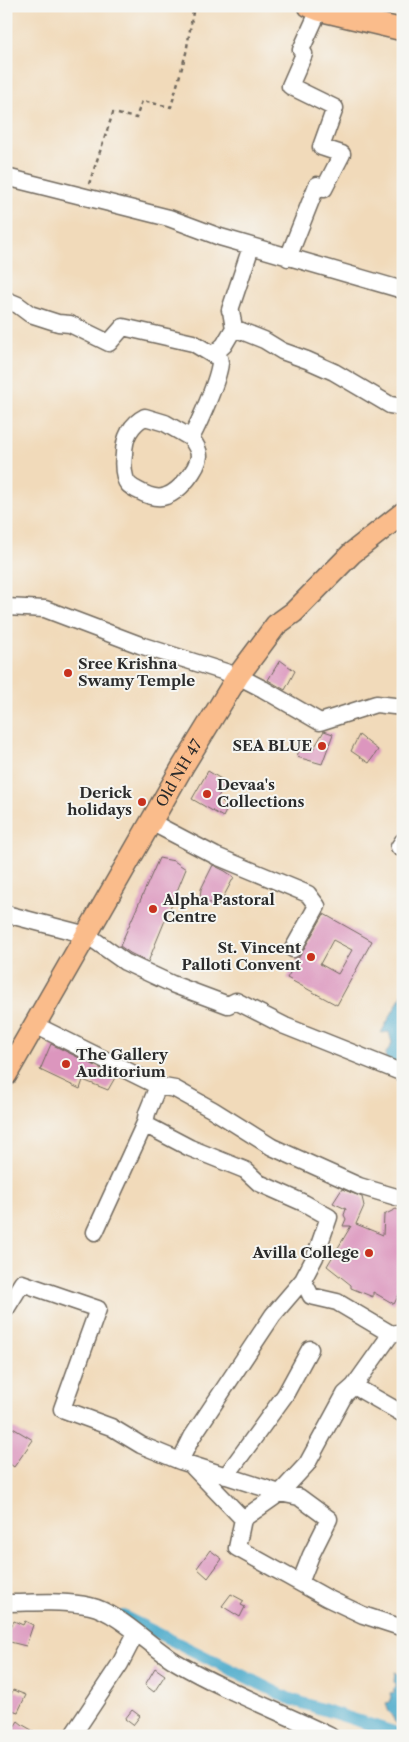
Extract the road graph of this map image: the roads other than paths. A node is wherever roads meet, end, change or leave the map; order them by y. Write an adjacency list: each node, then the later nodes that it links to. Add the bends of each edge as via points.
1 (314, 8): 2 (main road); 5 (street, via 301,50 304,54 290,86 335,108 322,147 342,154 324,189 317,185)
2 (403, 30)
3 (6, 177): 4 (street, via 169,218)
4 (251, 247): 5 (street); 8 (street, via 230,310)
5 (288, 258): 6 (street)
6 (403, 290)
7 (6, 300): 9 (street, via 30,314 70,324 109,343 123,327 193,343 213,355)
8 (234, 328): 9 (street); 10 (street, via 334,372 390,405)
9 (217, 351): 11 (street, via 220,361 215,380)
10 (403, 407)
11 (192, 438): 11 (street, via 199,454 197,463 188,478 172,493 166,497 154,497 129,486 125,479 124,450 128,434 136,422 145,417 156,420)
12 (403, 513): 14 (main road, Old NH 47, via 352,553 276,626)
13 (6, 606): 14 (street, via 45,609 140,645)
14 (238, 676): 15 (street, via 320,722 376,704); 16 (main road, Old NH 47)
15 (403, 707)
16 (151, 822): 18 (main road, Old NH 47); 19 (street, via 216,856 308,894 317,906)
17 (6, 914): 18 (street)
18 (86, 935): 20 (main road, Old NH 47); 21 (street, via 124,962 172,984 228,1004 236,1000 285,1026)
19 (293, 950)
20 (35, 1025): 22 (main road, Old NH 47); 23 (street)
21 (403, 1073)
22 (6, 1075)
23 (158, 1086): 24 (street); 25 (street, via 175,1089 272,1147 359,1186)
24 (145, 1123): 26 (street); 27 (street, via 190,1148 245,1170 259,1183 329,1217)
25 (403, 1199)
26 (95, 1232)
27 (303, 1280): 29 (street, via 311,1296 337,1302); 33 (street, via 273,1315 192,1437)
28 (6, 1309): 33 (street, via 22,1283 98,1309 62,1409 111,1427 141,1445)
29 (397, 1333): 31 (street)
30 (310, 1349): 34 (street, via 284,1395)
31 (354, 1386): 32 (street); 35 (street, via 345,1394 307,1464)
32 (403, 1414)
33 (186, 1463): 34 (street); 36 (street)
34 (226, 1476): 35 (street)
35 (280, 1493): 36 (street); 37 (street, via 299,1496 329,1518)
36 (242, 1518): 37 (street, via 237,1548)
37 (300, 1583): 39 (street, via 363,1615)
38 (6, 1603): 40 (street, via 60,1602 91,1606)
39 (403, 1628)
40 (136, 1633): 41 (street, via 120,1664); 42 (street, via 173,1661 211,1682)
41 (72, 1736)
42 (330, 1736)

